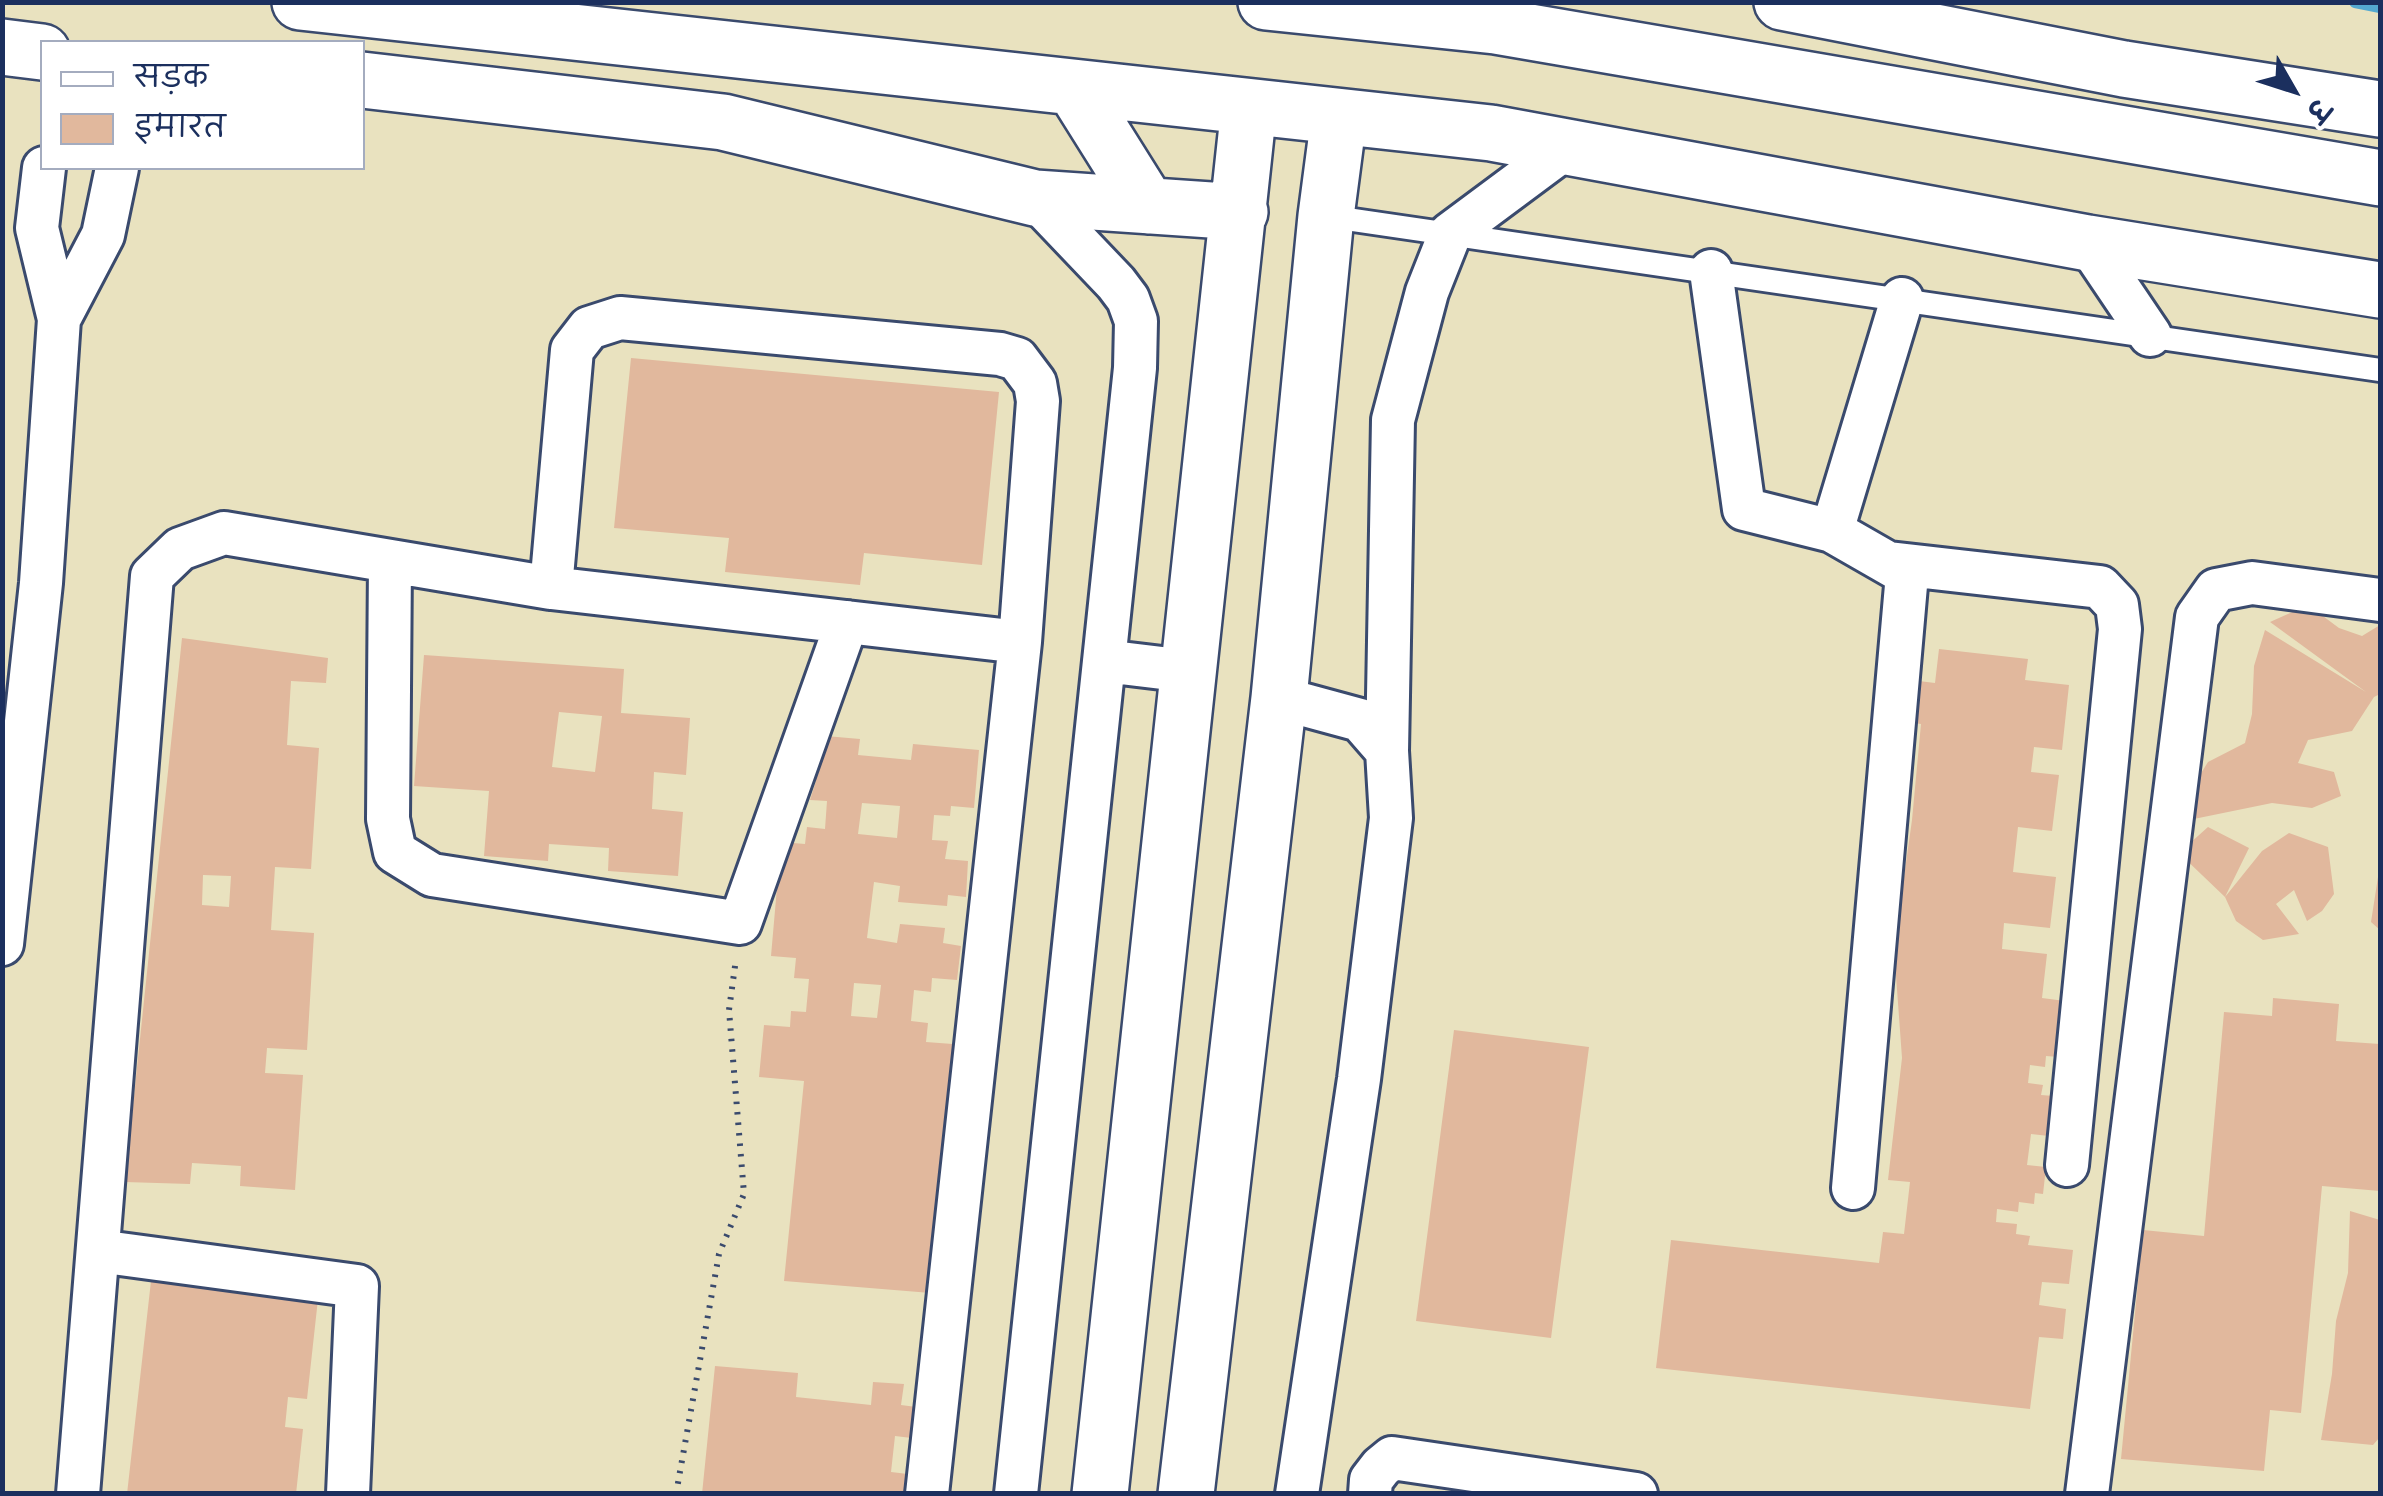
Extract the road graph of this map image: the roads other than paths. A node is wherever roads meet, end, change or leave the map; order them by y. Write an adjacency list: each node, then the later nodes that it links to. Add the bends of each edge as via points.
1 (300, 2): 6 (street)
2 (1266, 2): 16 (street, via 1495,26)
3 (1782, 2): 10 (street)
4 (2, 48): 5 (street)
5 (40, 52)
6 (823, 61): 8 (street); 12 (street)
7 (365, 80): 12 (street)
8 (1074, 88): 9 (street); 18 (street)
9 (1250, 107): 11 (street); 19 (street)
10 (2380, 109)
11 (1339, 117): 13 (street); 20 (street)
12 (723, 122): 17 (street)
13 (1567, 148): 21 (street); 22 (street)
14 (44, 170): 26 (street, via 37,228)
15 (116, 170): 26 (street, via 103,235)
16 (2380, 178)
17 (1035, 198): 18 (street); 38 (street, via 1116,283 1136,322)
18 (1148, 206): 19 (street)
19 (1240, 212): 39 (street)
20 (1326, 216): 21 (lane); 40 (street)
21 (1450, 234): 23 (lane); 41 (street, via 1393,420)
22 (2088, 244): 24 (street); 27 (street)
23 (1711, 271): 25 (lane); 29 (street, via 1744,508)
24 (2380, 290)
25 (1902, 299): 27 (lane); 29 (street)
26 (59, 319): 32 (street)
27 (2150, 335): 28 (lane)
28 (2380, 370)
29 (1832, 531): 31 (street)
30 (390, 561): 33 (street); 35 (street, via 388,819 394,852 432,874 740,923); 46 (street, via 224,533 180,549 152,576)
31 (1888, 564): 44 (street, via 2100,586 2117,605 2120,629); 45 (street, via 1907,574)
32 (22, 579): 37 (street)
33 (552, 588): 35 (street); 36 (street, via 572,350 589,328 620,318 1000,354 1027,371 1038,401)
34 (2380, 600): 56 (street, via 2252,583 2216,590 2198,617)
35 (847, 622): 36 (street)
36 (1020, 642): 49 (street)
37 (18, 652): 42 (street)
38 (1104, 661): 39 (street); 50 (street)
39 (1187, 671): 51 (street)
40 (1279, 698): 41 (street, via 1360,720); 52 (street)
41 (1388, 751): 53 (street, via 1391,818 1373,967)
42 (3, 932): 43 (street)
43 (2, 944)
44 (2067, 1165)
45 (1853, 1188)
46 (98, 1251): 47 (street); 48 (street, via 357,1286)
47 (78, 1494)
48 (348, 1494)
49 (927, 1494)
50 (1016, 1494)
51 (1100, 1494)
52 (1186, 1494)
53 (1297, 1494)
54 (1370, 1494): 55 (street, via 1371,1480 1392,1458)
55 (1636, 1494)
56 (2087, 1494)

